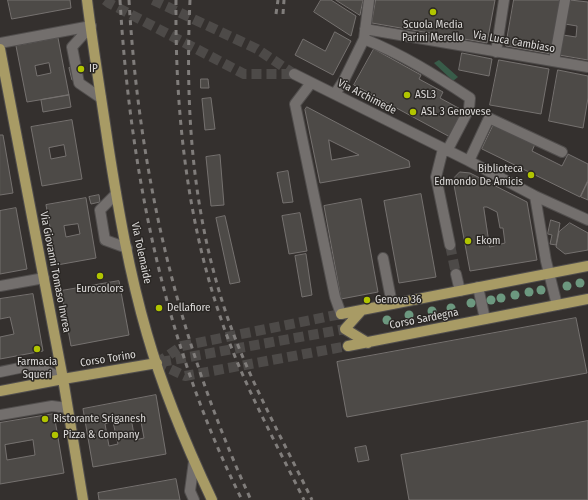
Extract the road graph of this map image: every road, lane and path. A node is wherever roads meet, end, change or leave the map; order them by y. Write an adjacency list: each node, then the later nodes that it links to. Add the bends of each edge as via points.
1 (87, 0): 5 (main road, Via Tolemaide)
2 (369, 0): 6 (street)
3 (504, 0): 9 (street)
4 (565, 0): 10 (street)
5 (91, 26): 7 (street); 15 (main road, Via Tolemaide); 15 (street, via 72,47 79,83)
6 (365, 34): 9 (street, Via Luca Cambiaso); 14 (street); 16 (street, via 376,44 433,74 470,98 469,109)
7 (0, 43)
8 (0, 50): 28 (main road, Via Giovanni Tomaso Invrea)
9 (496, 52): 10 (street, Via Luca Cambiaso)
10 (554, 61): 11 (street, Via Luca Cambiaso)
11 (588, 67)
12 (294, 74): 13 (street, Via Archimede)
13 (311, 83): 14 (street, Via Archimede); 36 (street, via 295,104 335,297)
14 (335, 94): 16 (street, Via Archimede)
15 (101, 98): 19 (main road, Via Tolemaide)
16 (445, 150): 18 (street, Via Archimede); 22 (street, via 436,177)
17 (562, 152): 18 (street, via 489,118)
18 (469, 161): 20 (street, Via Archimede)
19 (116, 194): 23 (main road, Via Tolemaide); 23 (street, via 100,210 106,240)
20 (535, 196): 21 (street, Via Archimede); 26 (street)
21 (588, 220)
22 (450, 245)
23 (127, 248): 40 (main road, Via Tolemaide)
24 (383, 258): 33 (street, Corso Sardegna)
25 (588, 266): 26 (main road, Corso Sardegna)
26 (549, 273): 30 (main road, Corso Sardegna); 34 (street)
27 (456, 274): 31 (street)
28 (44, 278): 29 (street); 42 (main road, Via Giovanni Tomaso Invrea)
29 (0, 286)
30 (478, 287): 31 (main road, Corso Sardegna); 37 (street)
31 (460, 290): 33 (main road, Corso Sardegna)
32 (588, 299): 34 (main road, Corso Sardegna)
33 (392, 304): 35 (main road, Corso Sardegna)
34 (557, 305): 37 (main road, Corso Sardegna)
35 (361, 311): 36 (main road, Corso Sardegna); 38 (main road, via 345,329)
36 (341, 314)
37 (485, 319): 38 (main road, Corso Sardegna)
38 (368, 343): 39 (main road, Corso Sardegna)
39 (348, 346)
40 (157, 363): 42 (main road, Corso Torino); 46 (main road, Via Tolemaide)
41 (0, 372): 42 (street, via 24,367 45,370)
42 (63, 379): 43 (main road, Corso Torino); 44 (main road, Via Giovanni Tomaso Invrea)
43 (0, 391)
44 (67, 408): 45 (street, via 52,406); 47 (main road, Via Giovanni Tomaso Invrea)
45 (0, 415)
46 (194, 461): 48 (street, via 190,492); 49 (main road, Via Tolemaide)
47 (83, 500)
48 (194, 500)
49 (212, 500)

